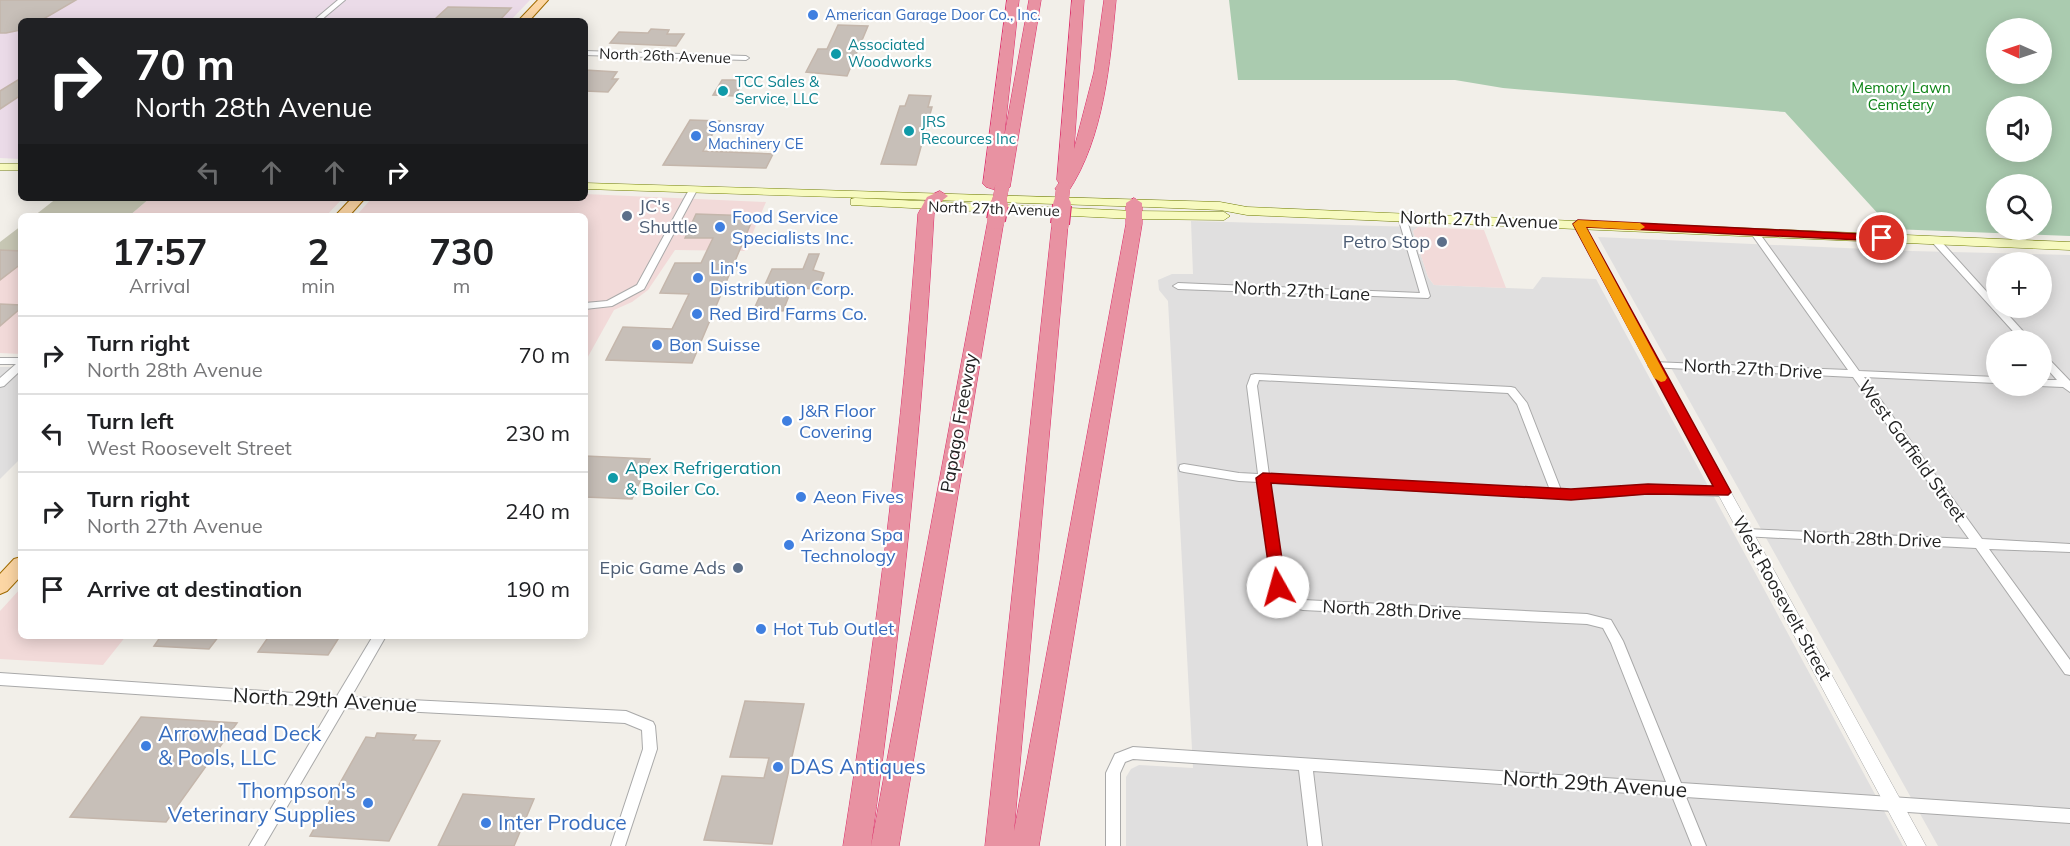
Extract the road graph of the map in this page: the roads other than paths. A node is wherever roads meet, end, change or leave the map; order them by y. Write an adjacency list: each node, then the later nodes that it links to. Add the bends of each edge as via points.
1 (342, 0): 8 (street)
2 (543, 0): 9 (main road)
3 (1013, 0): 16 (highway)
4 (1035, 0): 16 (highway, Papago Freeway)
5 (1078, 0): 10 (highway)
6 (1088, 0): 10 (highway)
7 (1110, 0): 17 (highway, via 1107,32 1080,157)
8 (320, 18)
9 (526, 18)
10 (1079, 31): 17 (highway)
11 (588, 53): 12 (street, North 26th Avenue)
12 (746, 58)
13 (0, 167): 14 (main road)
14 (18, 167)
15 (588, 186): 18 (main road, North 27th Avenue)
16 (996, 187): 61 (highway, Papago Freeway, bridge, via 976,326)
17 (1063, 189): 62 (highway, bridge)
18 (693, 190): 20 (main road, North 27th Avenue, via 813,195 846,202); 29 (street, via 641,287 609,304)
19 (355, 201): 22 (main road)
20 (934, 201): 21 (main road, North 27th Avenue); 60 (highway, via 900,533)
21 (1134, 209): 23 (main road, North 27th Avenue, via 1220,217 1247,211); 63 (highway)
22 (345, 213)
23 (1402, 217): 24 (main road, North 27th Avenue); 28 (street, North 27th Lane, via 1425,296)
24 (1578, 224): 25 (main road, North 27th Avenue); 33 (street, West Roosevelt Street)
25 (1754, 232): 26 (main road, North 27th Avenue); 36 (street, West Garfield Street)
26 (1935, 240): 27 (main road, North 27th Avenue); 30 (street)
27 (2070, 246)
28 (1178, 286)
29 (588, 306)
30 (2017, 330)
31 (0, 361): 32 (street)
32 (18, 363)
33 (1653, 365): 36 (street, North 27th Drive); 43 (street, West Roosevelt Street)
34 (18, 366): 39 (street)
35 (2052, 368): 40 (street)
36 (1856, 374): 37 (street, North 27th Drive); 46 (street, West Garfield Street)
37 (1986, 380)
38 (2052, 383): 40 (street)
39 (0, 384)
40 (2068, 385)
41 (1184, 468): 42 (street, via 1223,476)
42 (1263, 478): 44 (street); 44 (street, via 1252,386 1255,377 1511,390 1522,403); 55 (street, North 28th Drive, via 1278,587 1284,601 1587,619 1607,624)
43 (1723, 492): 44 (street, via 1648,489); 45 (street, West Roosevelt Street)
44 (1557, 494)
45 (1746, 533): 46 (street, North 28th Drive); 56 (street, West Roosevelt Street)
46 (1978, 543): 47 (street, North 28th Drive); 51 (street, West Garfield Street)
47 (2070, 548)
48 (18, 567): 49 (main road)
49 (0, 586)
50 (378, 639): 53 (street)
51 (2070, 670)
52 (0, 679): 53 (street, North 29th Avenue)
53 (342, 702): 58 (street); 59 (street, North 29th Avenue, via 626,717 648,726 650,749)
54 (1305, 765): 55 (street, North 29th Avenue); 64 (street, North 29th Avenue, via 1133,753 1120,758 1113,773); 65 (street)
55 (1676, 789): 56 (street, North 29th Avenue); 66 (street)
56 (1894, 803): 57 (street, North 29th Avenue); 67 (street, West Roosevelt Street)
57 (2070, 816)
58 (256, 846)
59 (618, 846)
60 (857, 846)
61 (885, 846)
62 (999, 846)
63 (1025, 846)
64 (1113, 846)
65 (1315, 846)
66 (1699, 846)
67 (1917, 846)

